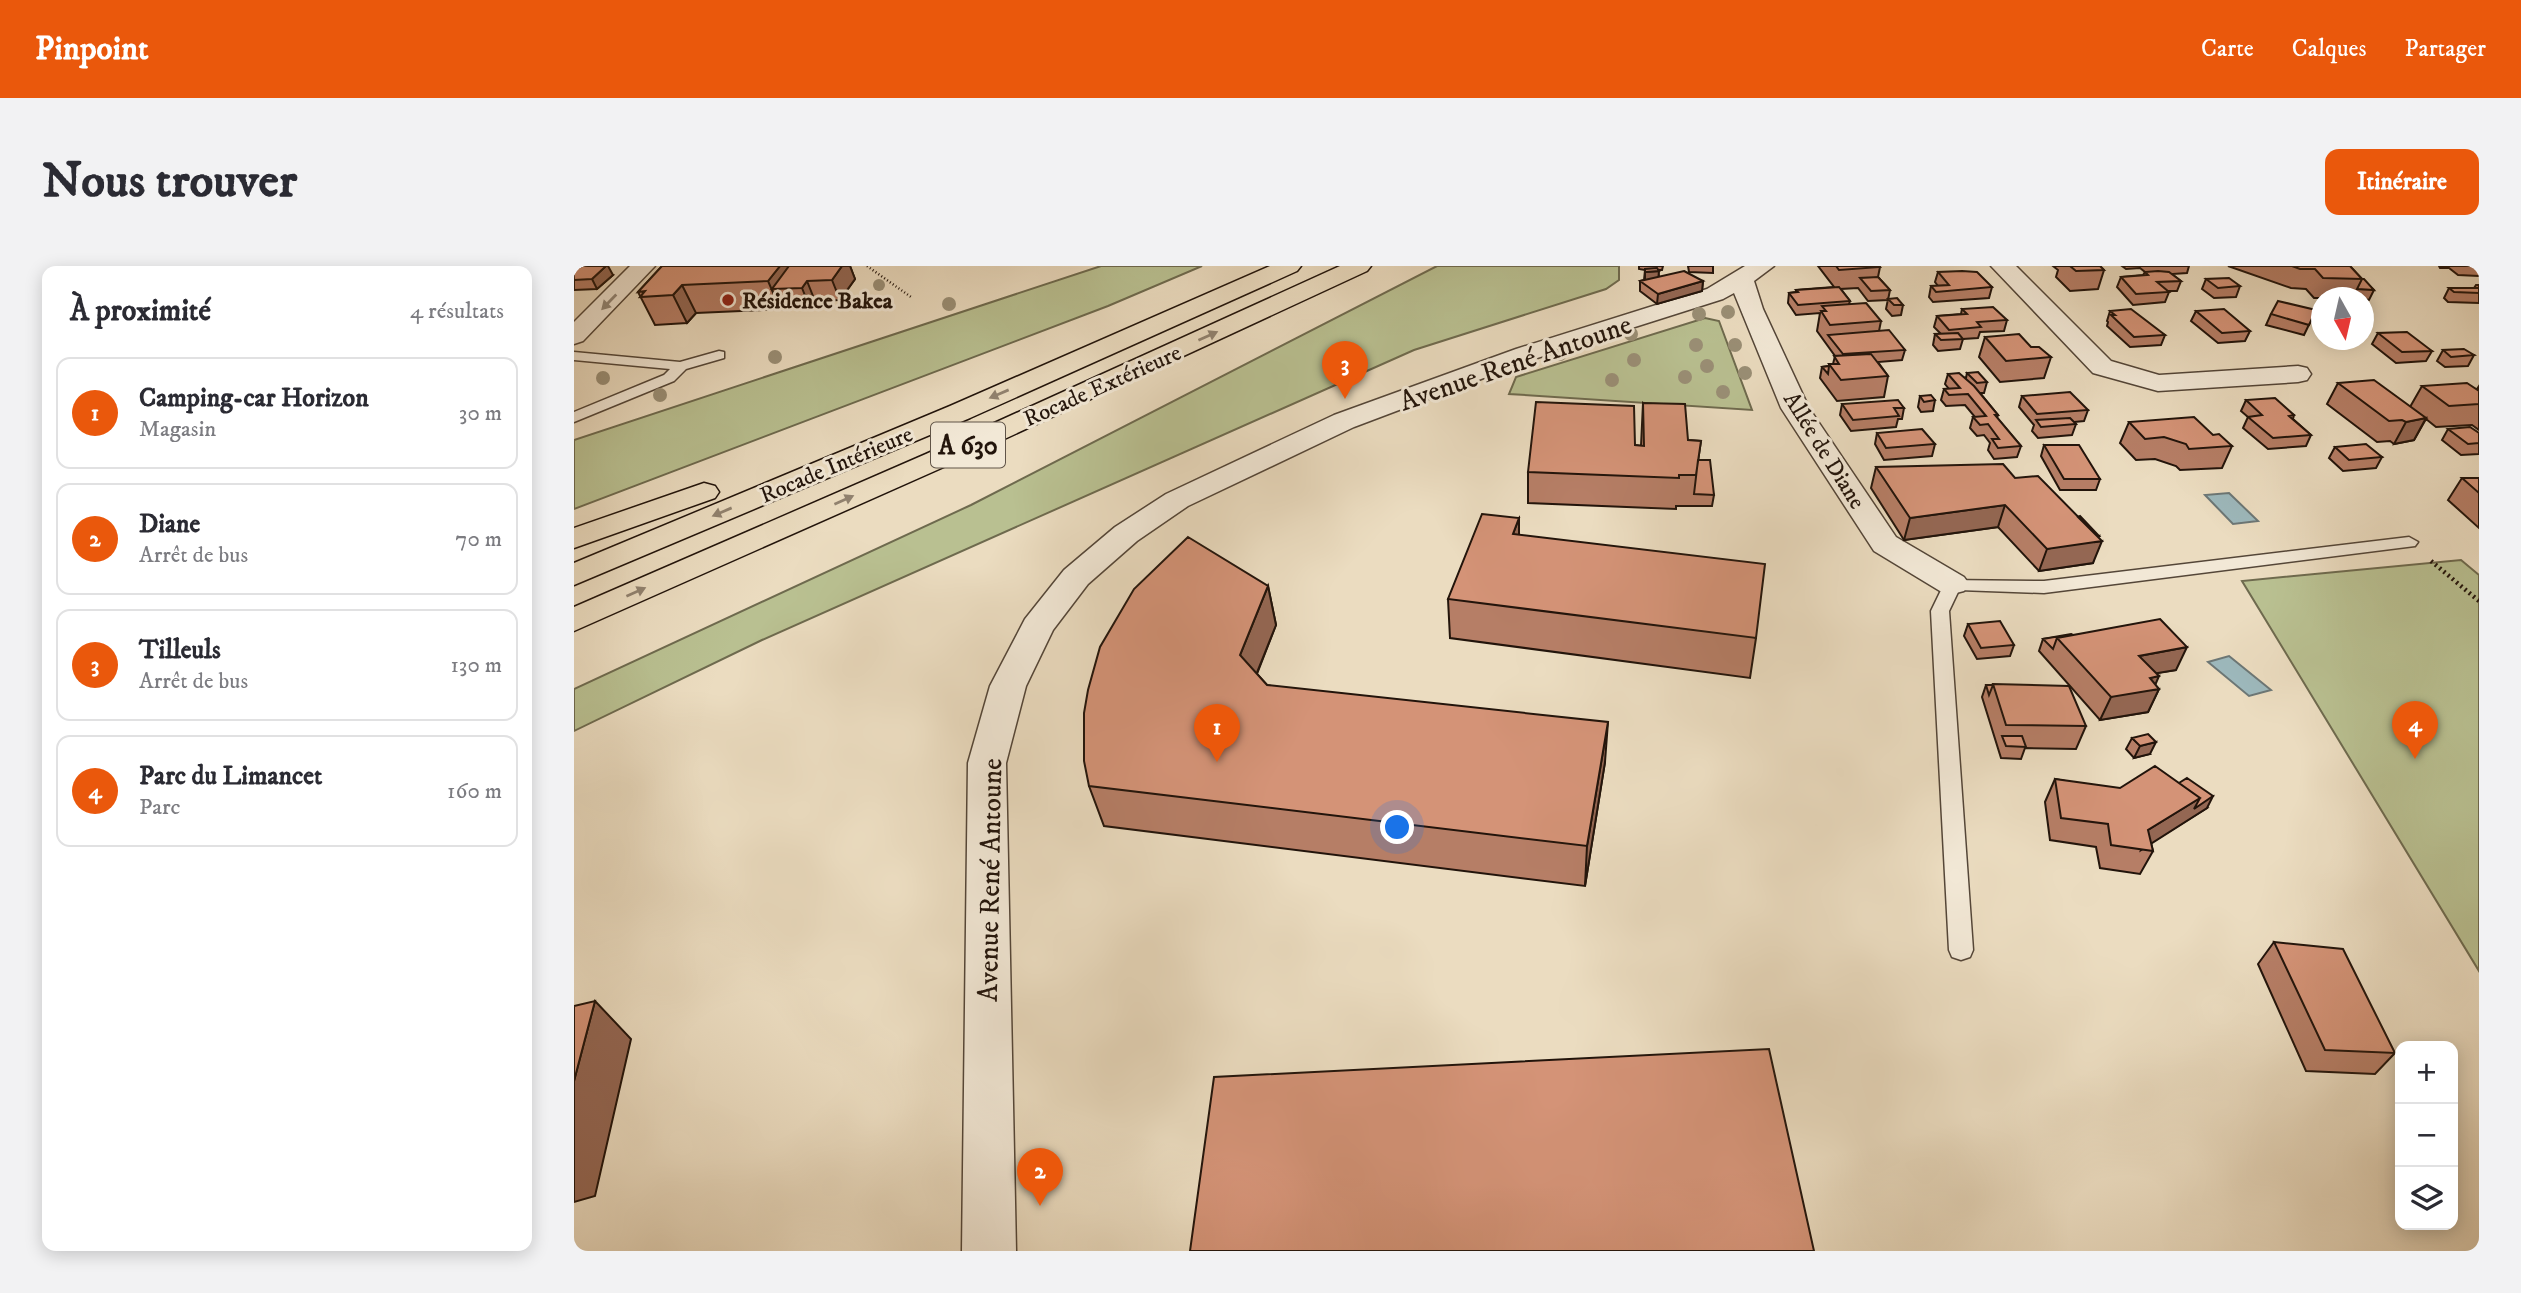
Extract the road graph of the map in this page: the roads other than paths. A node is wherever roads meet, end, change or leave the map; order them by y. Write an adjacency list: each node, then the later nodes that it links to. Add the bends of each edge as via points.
1 (643, 266): 7 (street, one-way to 7)
2 (1289, 266): 6 (highway, Rocade Intérieure / A 630)
3 (1359, 266): 17 (highway, Rocade Extérieure / A 630, one-way to 3)
4 (2003, 266): 11 (street, via 2102,367 2158,383)
5 (1752, 273): 16 (street, Allée de Diane, via 1751,309 1795,408 1885,544); 19 (street, Avenue René Antoune, via 1690,303 1525,354 1344,421 1177,500 1126,534 1076,577 1037,627 1008,686 987,763)
6 (1264, 278): 13 (highway, via 1194,293 671,506); 15 (highway, Rocade Intérieure / A 630, one-way to 15)
7 (574, 336)
8 (719, 355): 10 (lane)
9 (574, 356): 10 (lane)
10 (681, 366): 12 (lane, via 669,378)
11 (2298, 374)
12 (574, 417)
13 (574, 539)
14 (2409, 542): 16 (lane, via 2044,587)
15 (574, 575)
16 (1952, 584): 18 (lane, via 1940,611)
17 (574, 620)
18 (1961, 950)
19 (989, 1251)

